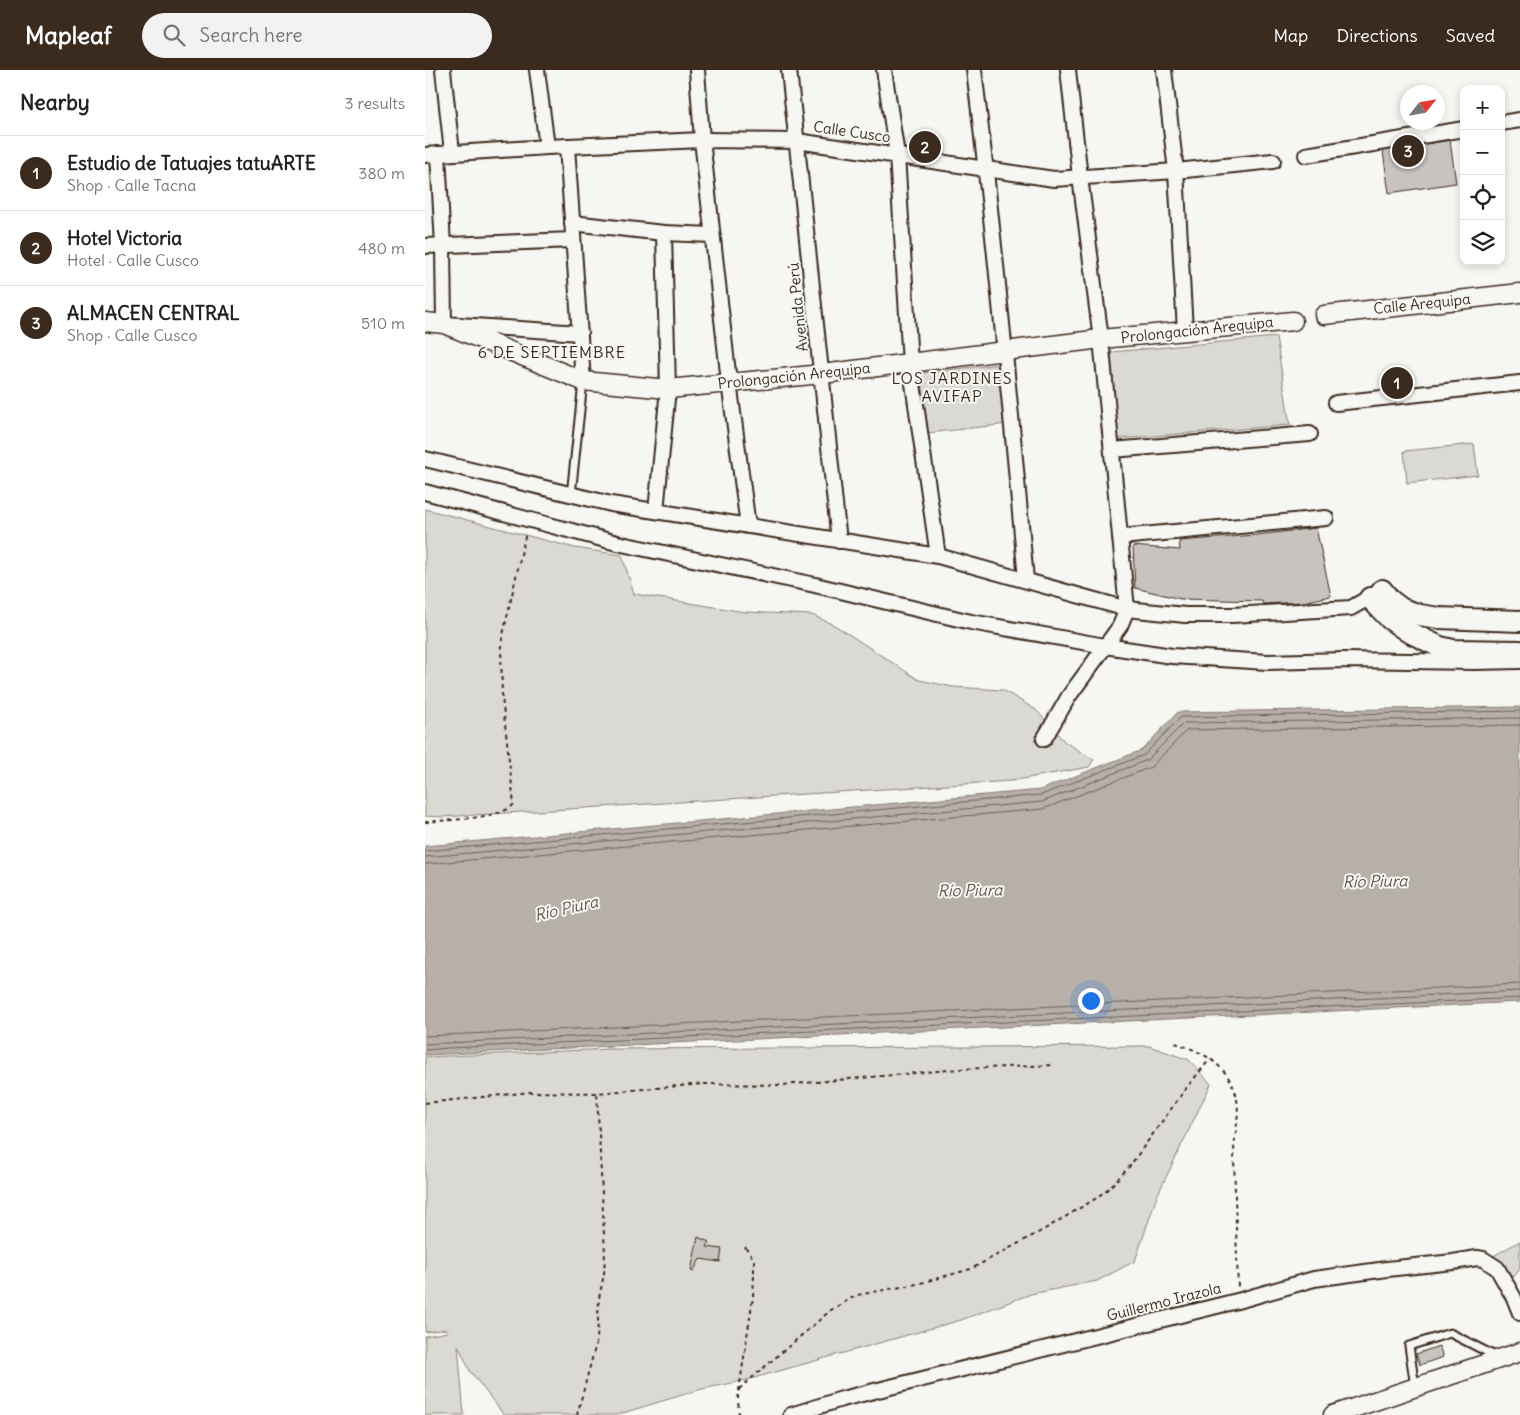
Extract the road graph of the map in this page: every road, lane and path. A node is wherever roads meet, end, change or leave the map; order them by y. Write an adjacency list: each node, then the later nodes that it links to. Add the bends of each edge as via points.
1 (443, 70): 16 (street)
2 (537, 70): 15 (street)
3 (697, 70): 12 (street)
4 (789, 70): 13 (street, Avenida Perú)
5 (884, 70): 17 (street)
6 (975, 70): 20 (street)
7 (1068, 70): 22 (street)
8 (1164, 70): 21 (street)
9 (1520, 120): 10 (street)
10 (1505, 122)
11 (1460, 130): 18 (street)
12 (702, 140): 13 (street, Calle Cusco); 14 (street, Calle Cusco); 25 (street)
13 (797, 141): 17 (street, Calle Cusco); 39 (street, Avenida Perú)
14 (567, 146): 15 (street, Calle Cusco); 23 (street)
15 (547, 147): 16 (street, Calle Cusco)
16 (438, 154): 28 (street)
17 (897, 155): 20 (street, Calle Cusco); 38 (street)
18 (1306, 155)
19 (1273, 161): 21 (street, Calle Cusco)
20 (987, 170): 22 (street, Calle Cusco, via 1054,179); 37 (street)
21 (1176, 171): 22 (street, Calle Cusco); 34 (street)
22 (1079, 178): 36 (street)
23 (572, 223): 24 (street); 26 (street)
24 (664, 233): 25 (street); 43 (street)
25 (712, 235): 41 (street)
26 (573, 240): 28 (street); 35 (street)
27 (425, 246): 28 (street)
28 (443, 246): 33 (street)
29 (1520, 293): 30 (street, Calle Arequipa)
30 (1324, 315)
31 (1293, 321): 34 (street, Prolongación Arequipa)
32 (425, 322): 33 (street, Prolongación Arequipa)
33 (444, 324): 35 (street); 40 (street, Prolongación Arequipa)
34 (1185, 331): 36 (street, Prolongación Arequipa)
35 (580, 333): 40 (street)
36 (1101, 339): 37 (street, Prolongación Arequipa); 46 (street)
37 (1005, 352): 38 (street, Prolongación Arequipa); 57 (street)
38 (910, 363): 39 (street, Prolongación Arequipa); 56 (street)
39 (822, 374): 41 (street, Prolongación Arequipa); 55 (street, Avenida Perú)
40 (583, 382): 43 (street, Prolongación Arequipa); 49 (lane)
41 (729, 382): 43 (street, Prolongación Arequipa); 53 (street)
42 (1520, 383): 44 (street)
43 (667, 389): 50 (street)
44 (1336, 403)
45 (1310, 434): 46 (street)
46 (1112, 450): 54 (street)
47 (425, 459): 49 (street)
48 (425, 492): 52 (street)
49 (571, 495): 50 (street)
50 (656, 511): 53 (street)
51 (1326, 518): 54 (street)
52 (528, 520): 61 (street, via 971,622); 65 (path, via 501,644 502,697 514,804 492,815)
53 (748, 526): 55 (street)
54 (1120, 537): 59 (street)
55 (839, 541): 56 (street)
56 (938, 556): 57 (street)
57 (1026, 580): 59 (street)
58 (1376, 594): 59 (street, via 1351,608 1231,615 1185,615); 60 (main road, via 1420,615); 62 (main road, via 1390,619 1440,647)
59 (1127, 609): 61 (street, via 1120,626)
60 (1520, 620)
61 (1105, 646): 63 (street, via 1172,656 1267,662); 64 (street, via 1069,696)
62 (1520, 651)
63 (1520, 661)
64 (1044, 739)
65 (425, 822)
66 (1175, 1043): 67 (path, via 1190,1047)
67 (1210, 1059): 72 (path, via 1226,1074 1236,1094 1238,1114 1234,1151); 77 (path, via 1129,1167 1095,1199 971,1269 847,1300)
68 (1055, 1065): 69 (path, via 783,1085 703,1084)
69 (597, 1093): 70 (path, via 531,1092); 78 (path, via 604,1274 597,1340)
70 (425, 1103)
71 (744, 1246): 77 (path, via 754,1261 754,1275)
72 (1238, 1301): 73 (street, Guillermo Irazola, via 1315,1279 1477,1258 1497,1268); 80 (street, Guillermo Irazola)
73 (1520, 1313)
74 (1520, 1352): 75 (street)
75 (1499, 1358): 76 (street); 76 (lane, via 1450,1334 1409,1346)
76 (1415, 1387): 81 (street)
77 (739, 1389): 79 (path)
78 (577, 1415)
79 (739, 1415)
80 (791, 1415)
81 (1333, 1415)

